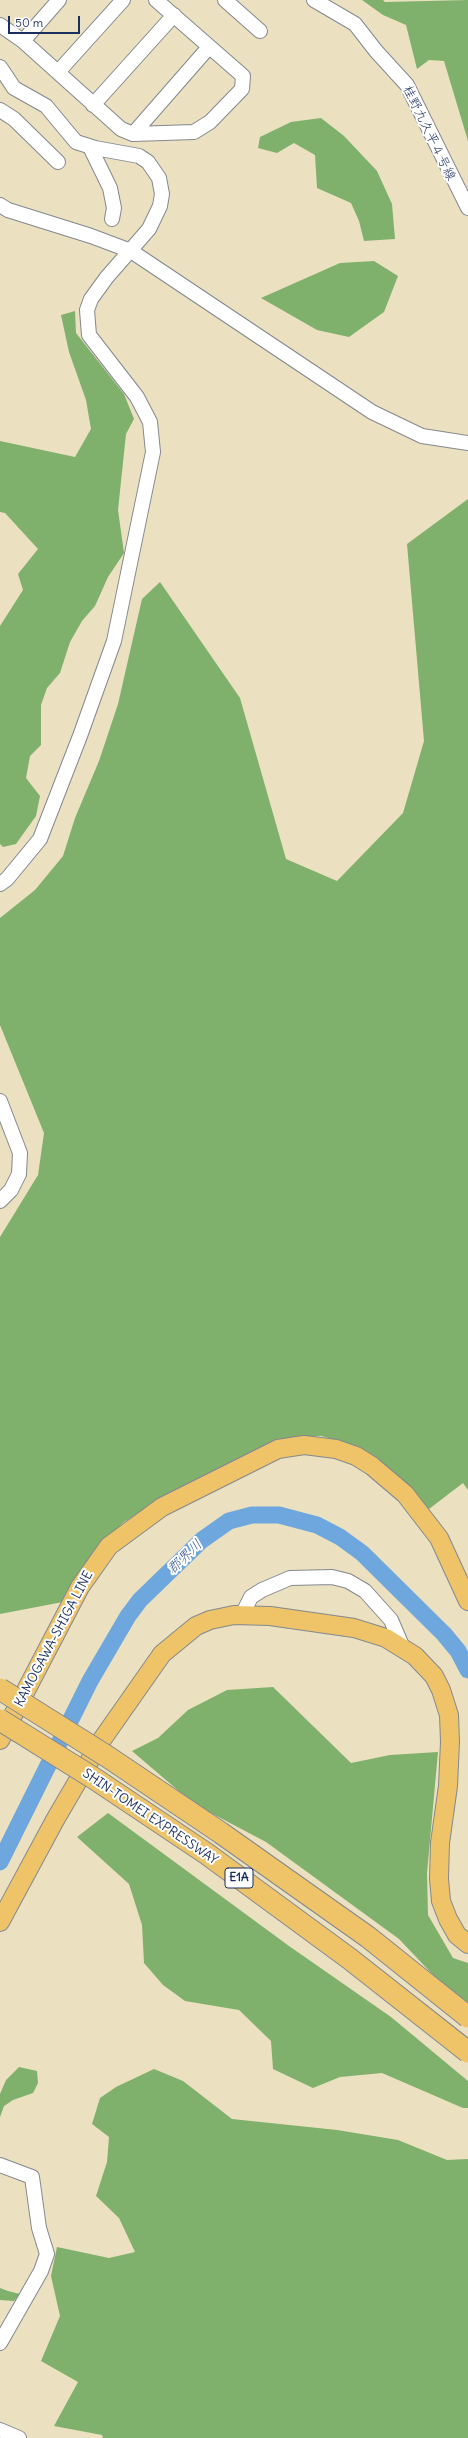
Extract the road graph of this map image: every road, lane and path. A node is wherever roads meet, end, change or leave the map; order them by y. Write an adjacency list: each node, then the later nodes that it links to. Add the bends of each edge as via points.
1 (59, 0): 9 (street)
2 (124, 0): 12 (street)
3 (156, 0): 6 (street)
4 (225, 0): 8 (street)
5 (314, 0): 19 (street, 桂野九久平４号線, via 356,24 407,86)
6 (174, 15): 10 (street); 13 (street)
7 (0, 25): 9 (street)
8 (260, 31)
9 (23, 41): 12 (street)
10 (209, 47): 15 (street); 15 (street, via 243,76 242,89 210,122 194,132)
11 (0, 67): 16 (street, via 14,88 46,106 76,142)
12 (58, 72): 13 (street)
13 (93, 105): 15 (street, via 121,129)
14 (0, 110): 17 (street, via 14,119)
15 (133, 134)
16 (90, 147): 20 (street, via 110,188 114,208); 21 (street, via 139,156 148,162 159,178 162,189 160,206 149,229)
17 (58, 162)
18 (0, 205): 21 (street, via 8,210)
19 (468, 208)
20 (112, 219)
21 (131, 251): 22 (street, via 372,412 422,436); 23 (street, via 91,299 87,310 87,322 89,335 137,398 150,422 153,452 142,516 114,641 80,736 40,839)
22 (468, 443)
23 (0, 884)
24 (0, 1101): 25 (street, via 20,1153 19,1174 11,1190)
25 (0, 1201)
26 (468, 1601): 31 (main road, KAMOGAWA-SHIGA LINE, via 439,1538 405,1494 372,1466 336,1448 304,1446 278,1449 162,1507 109,1546 80,1587)
27 (242, 1615): 28 (main road, via 270,1616 354,1628 386,1638); 28 (street, via 252,1597 290,1578 332,1577 348,1581 365,1591 392,1620); 32 (main road, via 210,1620 196,1626 162,1654 101,1741)
28 (403, 1648): 33 (main road, via 415,1656 434,1676 449,1715 448,1786 440,1843 439,1879 448,1919 457,1935)
29 (0, 1689): 34 (highway, SHIN-TOMEI EXPRESSWAY / E1A, bridge, via 108,1757 234,1842 368,1938)
30 (0, 1720): 35 (highway, SHIN-TOMEI EXPRESSWAY / E1A, bridge, via 95,1779 206,1854 350,1959)
31 (0, 1740)
32 (0, 1922)
33 (468, 1944)
34 (468, 2017)
35 (468, 2052)
36 (0, 2165): 37 (street, via 32,2177 39,2228 47,2254 41,2271)
37 (0, 2343)
38 (0, 2430): 39 (street)
39 (19, 2438)

